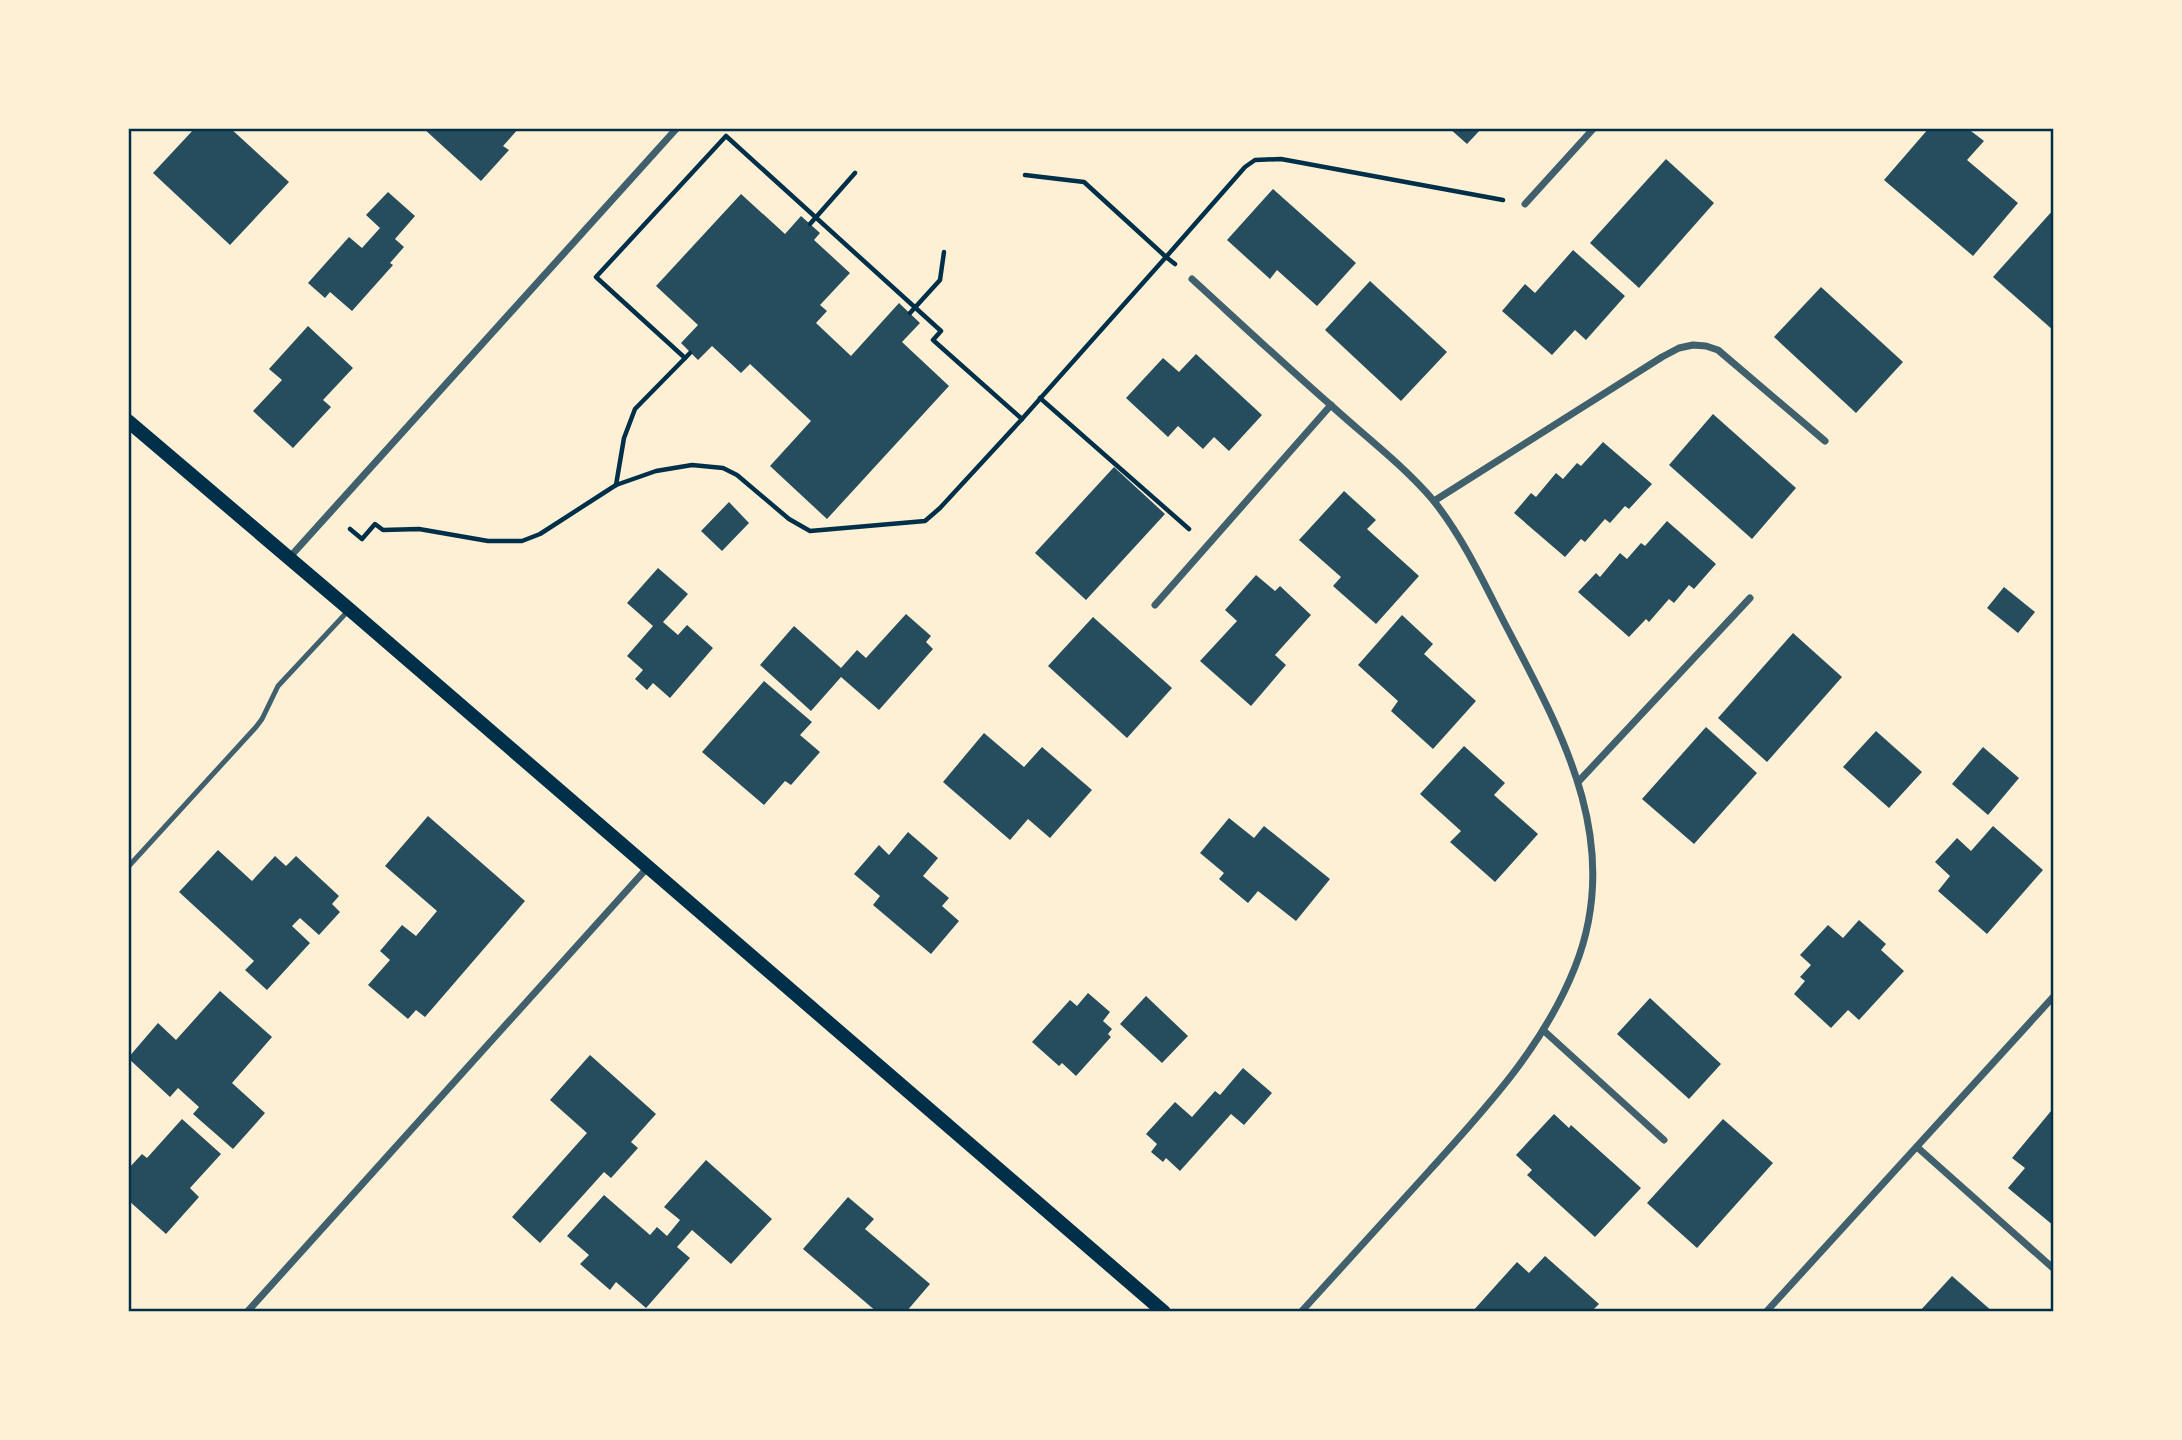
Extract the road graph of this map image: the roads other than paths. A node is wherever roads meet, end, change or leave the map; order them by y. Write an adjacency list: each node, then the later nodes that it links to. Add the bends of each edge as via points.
1 (677, 128): 9 (street)
2 (1594, 128): 3 (street)
3 (1525, 204)
4 (1192, 279): 5 (street)
5 (1331, 405): 8 (street); 11 (street)
6 (128, 421): 9 (main road)
7 (1825, 441): 8 (street, via 1728,357 1693,345 1662,357)
8 (1434, 501): 13 (street, via 1521,654)
9 (289, 558): 12 (main road)
10 (1750, 598): 13 (street)
11 (1154, 605)
12 (349, 609): 14 (lane, via 278,686 256,727); 15 (main road)
13 (1580, 781): 17 (street, via 1593,851 1593,897 1575,968)
14 (128, 867)
15 (648, 867): 21 (street); 22 (main road)
16 (2054, 996): 19 (street)
17 (1543, 1030): 18 (street); 23 (street, via 1495,1097)
18 (1664, 1140)
19 (1917, 1147): 20 (street); 24 (street)
20 (2054, 1269)
21 (247, 1312)
22 (1164, 1312)
23 (1301, 1312)
24 (1766, 1312)

